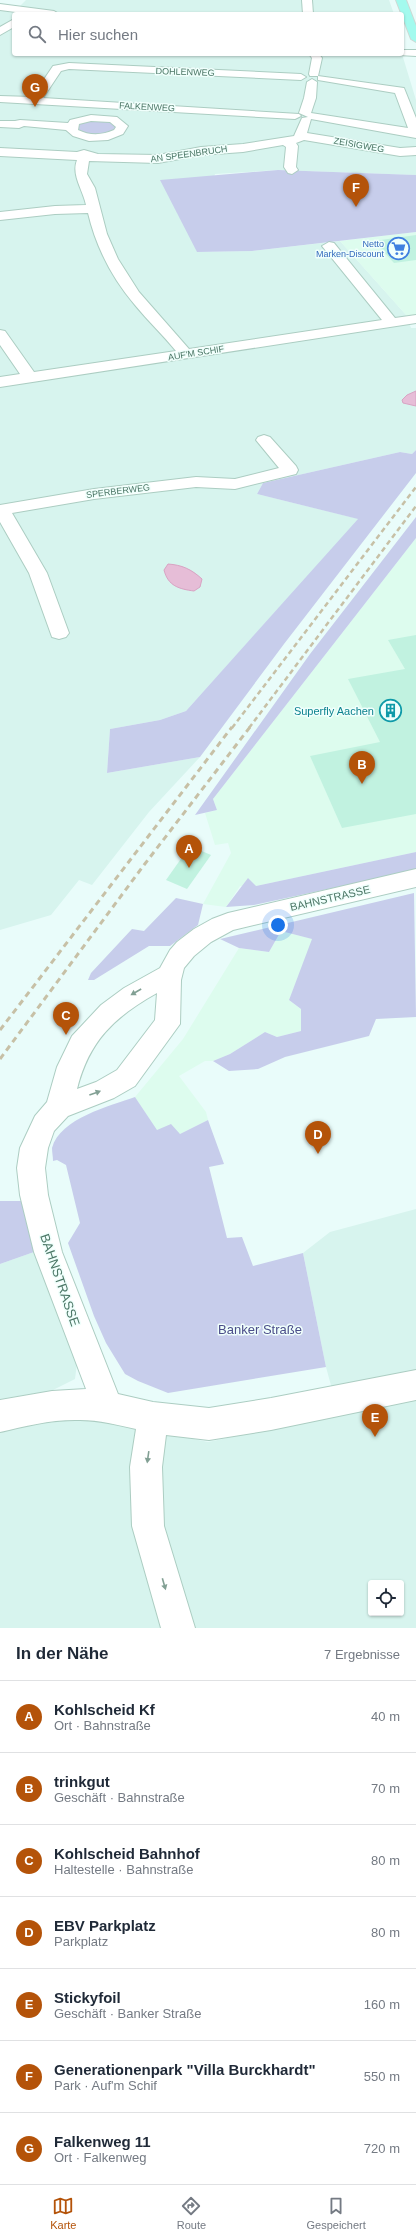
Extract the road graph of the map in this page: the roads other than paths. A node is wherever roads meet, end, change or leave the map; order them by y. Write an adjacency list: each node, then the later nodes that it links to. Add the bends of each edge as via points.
1 (33, 0): 5 (street)
2 (307, 0): 6 (street)
3 (401, 0): 9 (main road)
4 (0, 7): 5 (street)
5 (26, 12)
6 (308, 12)
7 (12, 23): 8 (street)
8 (0, 32)
9 (416, 39)
10 (404, 53): 11 (street)
11 (416, 53)
12 (73, 56): 14 (street)
13 (316, 56): 16 (street)
14 (69, 66): 15 (street, DOHLENWEG); 21 (street, via 57,68)
15 (131, 69): 16 (street, DOHLENWEG); 18 (street)
16 (316, 78): 19 (street); 23 (street)
17 (401, 78): 19 (street, via 400,84)
18 (126, 79)
19 (391, 88): 27 (street, ZEISIGWEG, via 400,90)
20 (0, 99): 21 (street, FALKENWEG)
21 (35, 101): 22 (street, FALKENWEG)
22 (112, 105): 23 (street, FALKENWEG); 24 (street)
23 (305, 116): 27 (street, ZEISIGWEG); 28 (street)
24 (105, 118): 26 (street, via 74,122); 29 (street, via 122,124 121,129 116,134)
25 (0, 124): 26 (street)
26 (72, 127): 29 (street, via 72,131 77,134)
27 (415, 134)
28 (301, 136): 30 (street, AN SPEENBRUCH, via 299,139); 31 (street, ZEISIGWEG, via 400,152)
29 (96, 137): 33 (street)
30 (284, 141): 33 (street, AN SPEENBRUCH, via 158,159); 34 (street, via 292,146)
31 (416, 151)
32 (0, 152): 33 (street, AN SPEENBRUCH)
33 (85, 157): 35 (street, via 79,171 88,184)
34 (292, 170)
35 (92, 209): 36 (street); 41 (street, via 107,253 115,268 134,296)
36 (0, 216)
37 (329, 246): 39 (street)
38 (416, 319): 39 (street, AUF'M SCHIF)
39 (391, 322): 41 (street, AUF'M SCHIF)
40 (0, 334): 42 (street)
41 (186, 355): 42 (street, AUF'M SCHIF)
42 (30, 378): 43 (street, AUF'M SCHIF)
43 (0, 382)
44 (264, 440): 45 (street, SPERBERWEG, via 290,470 235,484 196,482 94,494)
45 (1, 510): 46 (street, SPERBERWEG, via 38,574)
46 (59, 633)
47 (416, 878): 48 (street, BAHNSTRASSE, via 217,926 207,931 183,952)
48 (170, 974): 49 (street, BAHNSTRASSE, one-way to 49, via 131,995 109,1012 81,1044 68,1073); 49 (street, BAHNSTRASSE, one-way to 48, via 105,1090 126,1078 170,1017)
49 (59, 1108): 51 (street, BAHNSTRASSE, via 44,1124 34,1148 31,1168 34,1195 48,1252)
50 (416, 1385): 53 (street, via 279,1413 209,1424)
51 (108, 1407): 52 (street, via 81,1404 52,1406); 53 (street)
52 (0, 1416)
53 (154, 1418): 54 (street, one-way to 54, via 146,1467 148,1526)
54 (178, 1628)

